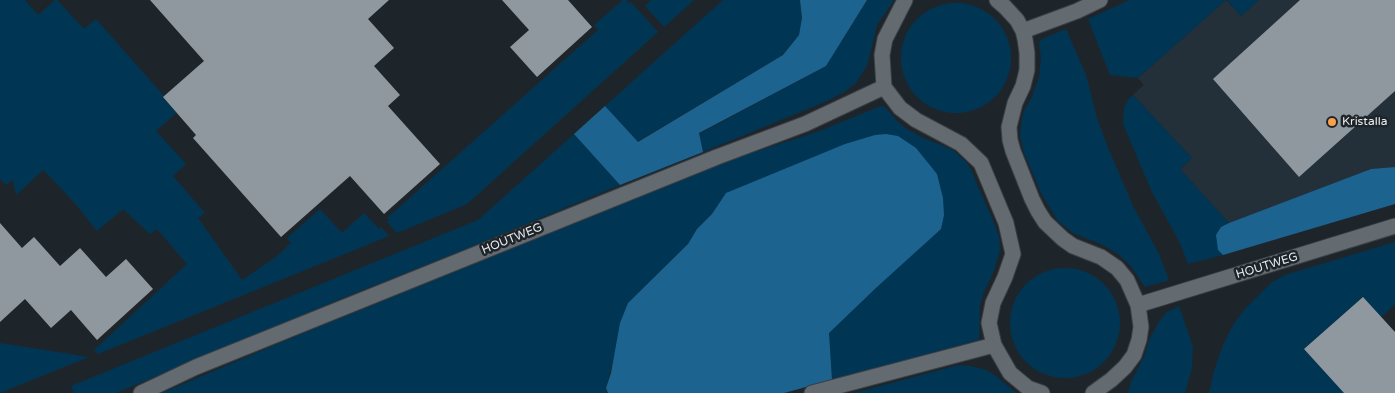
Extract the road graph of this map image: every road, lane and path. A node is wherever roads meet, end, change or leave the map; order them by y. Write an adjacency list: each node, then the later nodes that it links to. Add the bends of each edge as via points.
1 (906, 0): 5 (street, via 885,40 882,55)
2 (997, 0): 4 (street)
3 (1100, 0): 4 (street)
4 (1023, 31): 7 (street, via 1026,70 1009,127 1013,152 1028,190 1038,211 1063,239 1117,268 1127,280)
5 (884, 86): 8 (street, via 900,108 961,144 981,163 1006,223 1013,254 993,303 989,323); 10 (street, HOUTWEG, via 805,124 214,360)
6 (1395, 226): 7 (street, HOUTWEG)
7 (1138, 305): 9 (street, via 1139,340 1134,355)
8 (994, 345): 11 (street); 12 (street, via 1010,372 1028,388)
9 (1113, 387): 13 (street)
10 (141, 393)
11 (812, 393)
12 (1042, 393)
13 (1093, 393)

